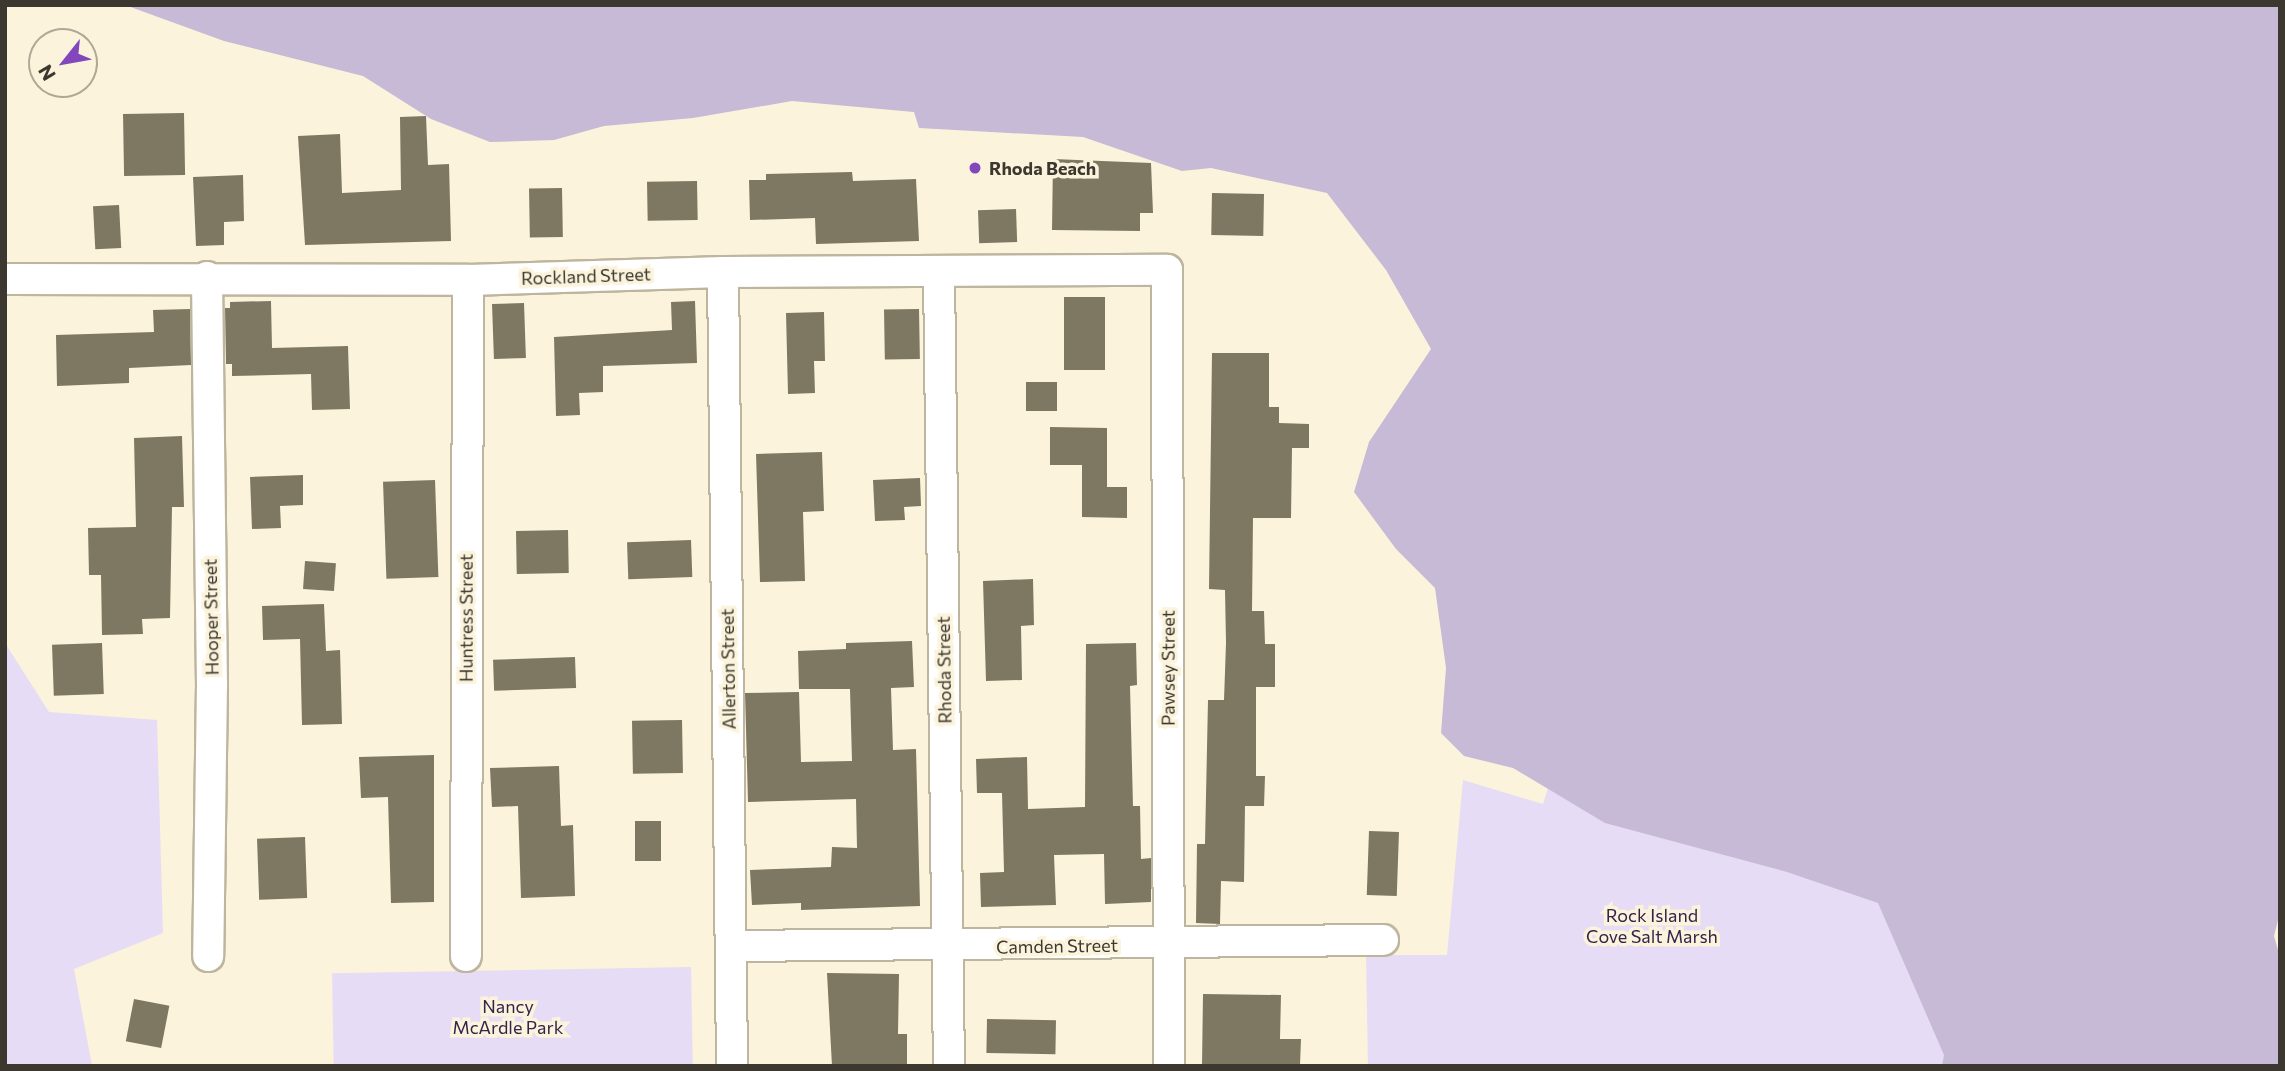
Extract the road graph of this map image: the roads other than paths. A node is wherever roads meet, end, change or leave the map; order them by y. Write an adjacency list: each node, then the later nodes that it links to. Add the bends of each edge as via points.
1 (1167, 270): 3 (street, Rockland Street); 8 (street, Pawsey Street)
2 (723, 272): 3 (street, Rockland Street); 6 (street, Rockland Street); 9 (street, Allerton Street)
3 (939, 274): 10 (street, Rhoda Street)
4 (207, 277): 5 (street, Rockland Street); 6 (street, Rockland Street); 11 (street, Hooper Street, via 212,684)
5 (5, 279)
6 (468, 280): 12 (street, Huntress Street)
7 (1383, 940): 8 (street, Camden Street)
8 (1169, 945): 10 (street, Camden Street); 15 (street, Pawsey Street)
9 (732, 946): 10 (street, Camden Street); 13 (street, Allerton Street)
10 (948, 947): 14 (street, Rhoda Street)
11 (208, 956)
12 (466, 956)
13 (732, 1066)
14 (949, 1066)
15 (1169, 1066)

